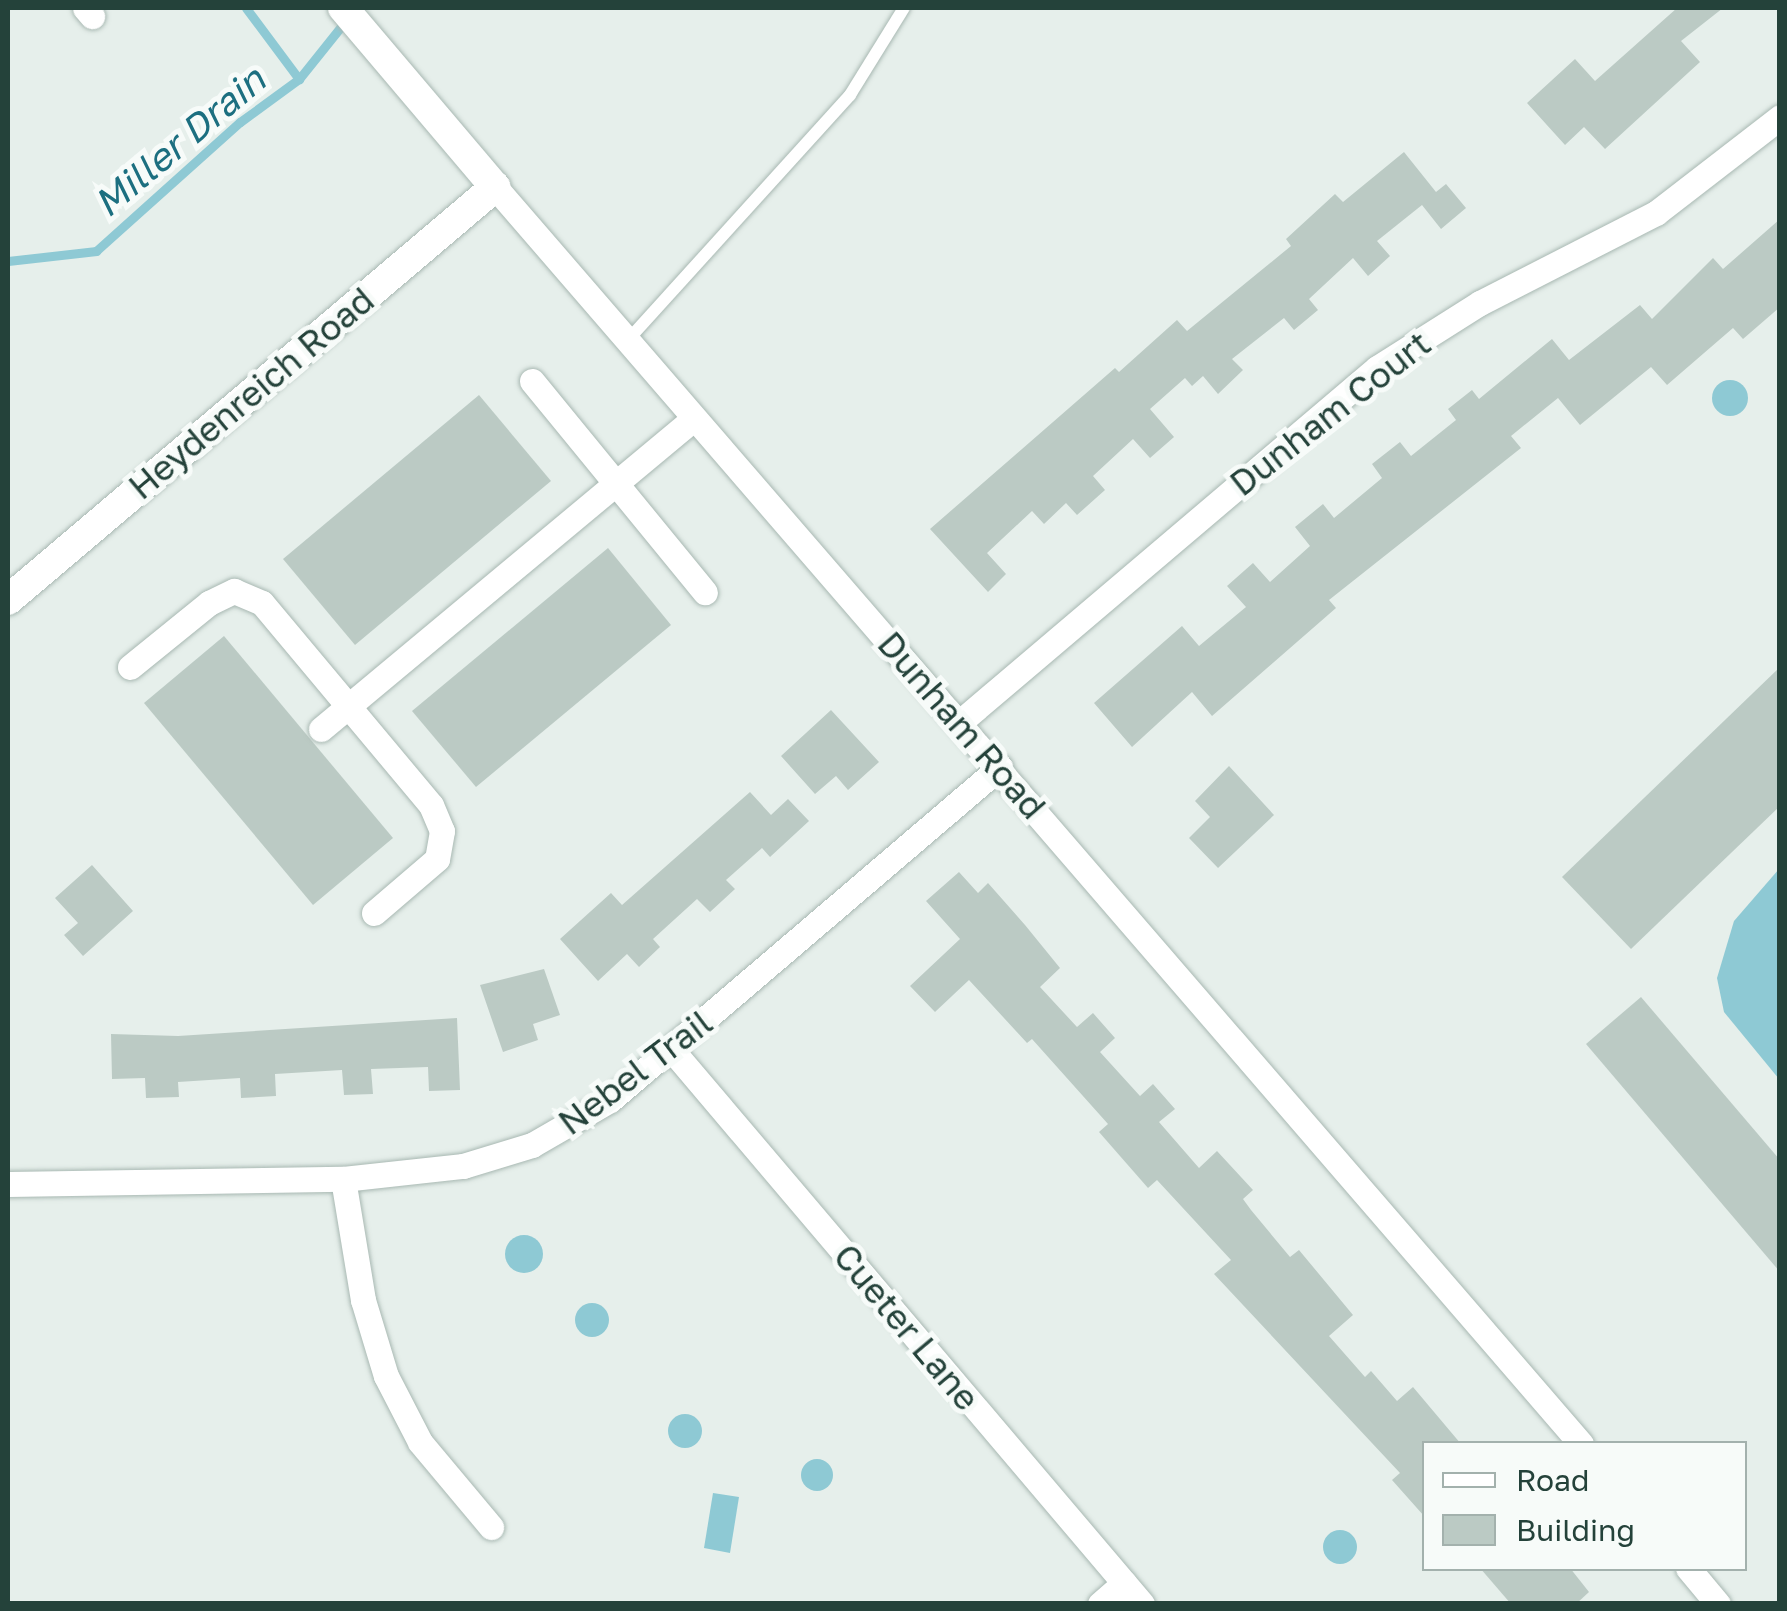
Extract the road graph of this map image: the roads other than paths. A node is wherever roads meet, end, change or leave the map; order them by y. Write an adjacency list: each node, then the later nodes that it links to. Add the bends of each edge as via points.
1 (344, 8): 4 (street, Dunham Road)
2 (904, 8): 5 (lane, via 850,95)
3 (1780, 117): 13 (street, Dunham Court, via 1656,214 1480,303 1377,368)
4 (495, 187): 5 (street, Dunham Road); 10 (street, Heydenreich Road)
5 (625, 343): 7 (street, Dunham Road)
6 (532, 381): 8 (street)
7 (692, 420): 8 (street); 13 (street, Dunham Road)
8 (616, 484): 9 (street); 12 (street)
9 (706, 592)
10 (8, 600)
11 (130, 667): 12 (street, via 208,603 234,592 262,603)
12 (348, 706): 14 (street); 16 (street, via 431,805 442,830 438,859)
13 (960, 722): 15 (street, Dunham Road)
14 (322, 729)
15 (1000, 767): 17 (street, Nebel Trail); 20 (street, Dunham Road)
16 (374, 912)
17 (672, 1050): 18 (street, Nebel Trail, via 600,1108 532,1145 463,1166); 23 (street, Cueter Lane)
18 (343, 1178): 19 (street, Nebel Trail); 21 (street, via 363,1300 386,1376 420,1442)
19 (8, 1184)
20 (1579, 1441)
21 (491, 1527)
22 (1690, 1571): 26 (street)
23 (1124, 1583): 24 (street); 25 (street, Cueter Lane)
24 (1100, 1604)
25 (1142, 1604)
26 (1718, 1604)

